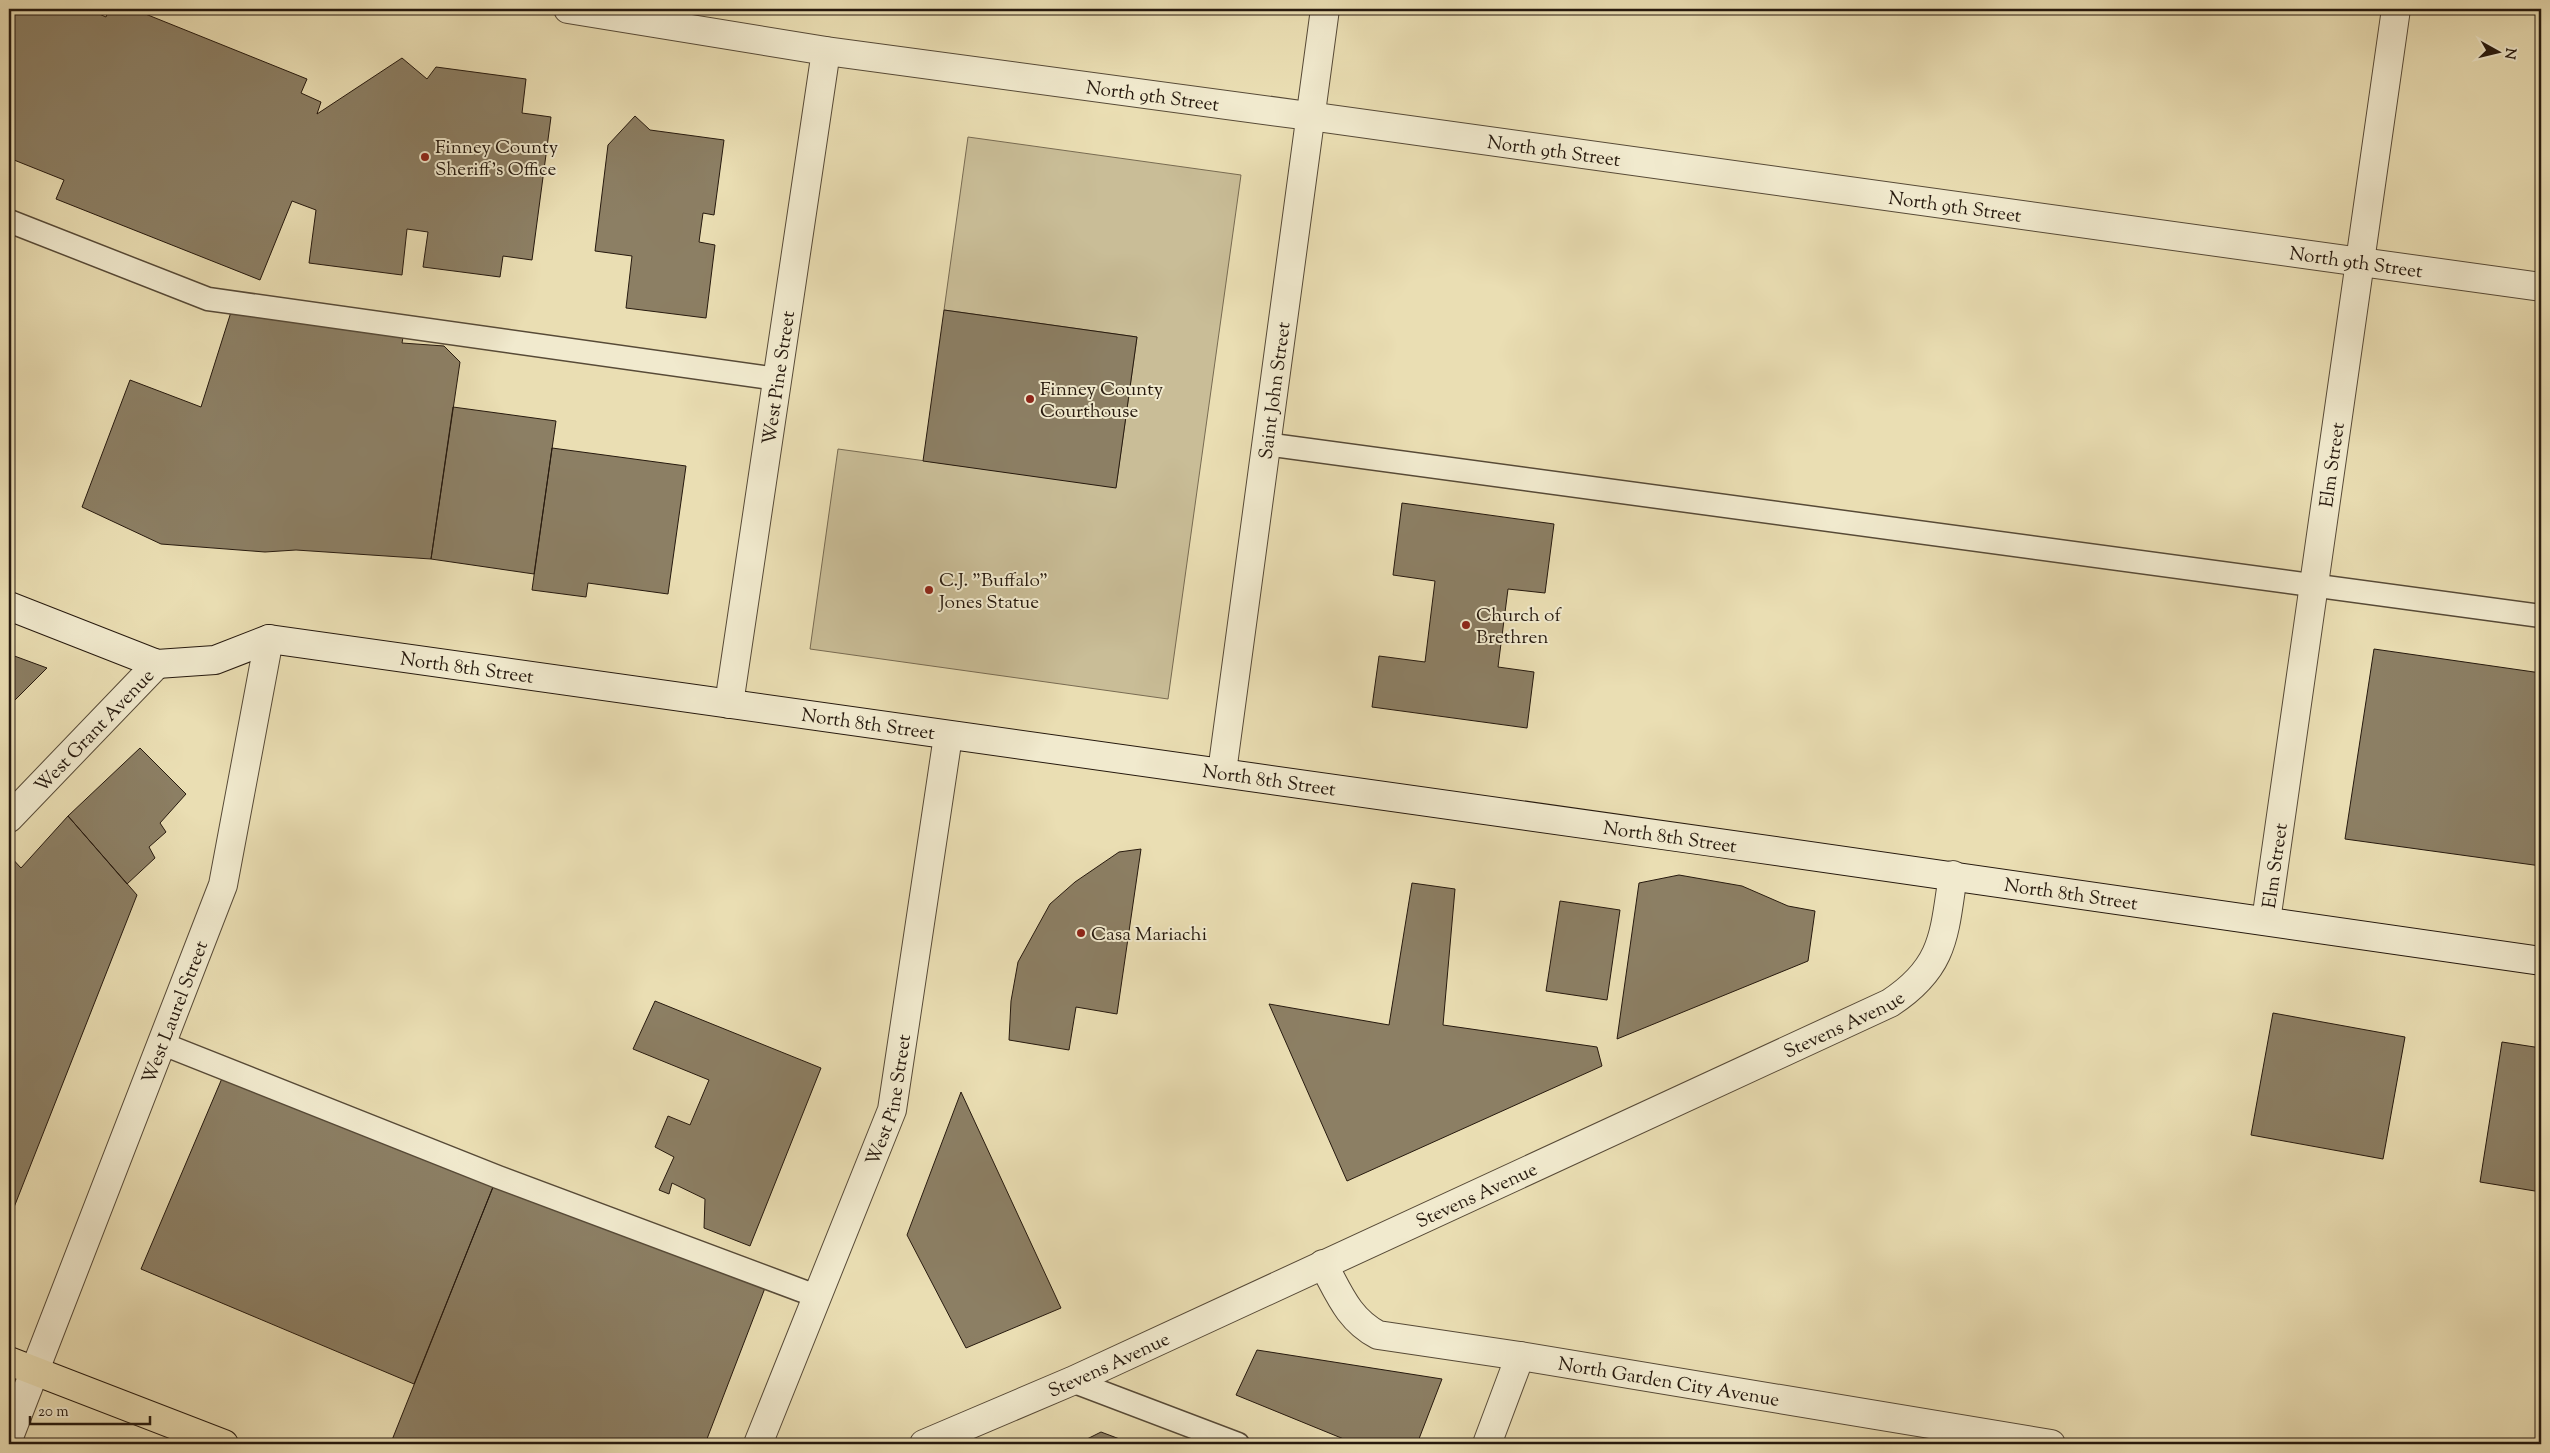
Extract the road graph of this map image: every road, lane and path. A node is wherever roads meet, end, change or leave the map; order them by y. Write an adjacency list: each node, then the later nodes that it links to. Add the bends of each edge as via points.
1 (568, 9): 4 (street, North 9th Street)
2 (1325, 9): 5 (street, Saint John Street)
3 (2396, 9): 7 (street, Elm Street)
4 (826, 51): 5 (street, North 9th Street); 9 (street, West Pine Street)
5 (1310, 116): 7 (street, North 9th Street); 10 (street, Saint John Street)
6 (9, 221): 9 (lane, via 208,299)
7 (2360, 262): 8 (street, North 9th Street); 11 (street, Elm Street)
8 (2541, 287)
9 (778, 379): 16 (street, West Pine Street)
10 (1265, 444): 11 (lane); 18 (street, Saint John Street)
11 (2313, 587): 13 (lane); 21 (street, Elm Street)
12 (9, 606): 15 (street, North 8th Street)
13 (2541, 616)
14 (269, 639): 15 (street, North 8th Street, via 215,660); 16 (street, North 8th Street); 23 (street, West Laurel Street, via 223,886)
15 (158, 664): 19 (street, West Grant Avenue)
16 (729, 704): 17 (street, North 8th Street)
17 (948, 736): 18 (street, North 8th Street); 25 (street, West Pine Street, via 892,1110)
18 (1222, 772): 20 (street, North 8th Street)
19 (9, 818)
20 (1953, 874): 21 (street, North 8th Street); 24 (street, Stevens Avenue, via 1940,948 1928,972 1910,990 1890,1003)
21 (2266, 921): 22 (street, North 8th Street)
22 (2541, 961)
23 (162, 1044): 25 (lane, via 489,1173); 28 (street, West Laurel Street)
24 (1323, 1264): 26 (street, North Garden City Avenue, via 1351,1314 1362,1327 1378,1335); 29 (street, Stevens Avenue)
25 (816, 1296): 32 (street, West Pine Street)
26 (1520, 1356): 35 (street); 36 (street, North Garden City Avenue)
27 (9, 1361): 28 (main road)
28 (34, 1371): 30 (street, West Laurel Street); 31 (main road)
29 (1072, 1381): 33 (street, Stevens Avenue); 34 (lane)
30 (9, 1437)
31 (224, 1444)
32 (758, 1444)
33 (924, 1444)
34 (1238, 1444)
35 (1486, 1444)
36 (2051, 1444)

